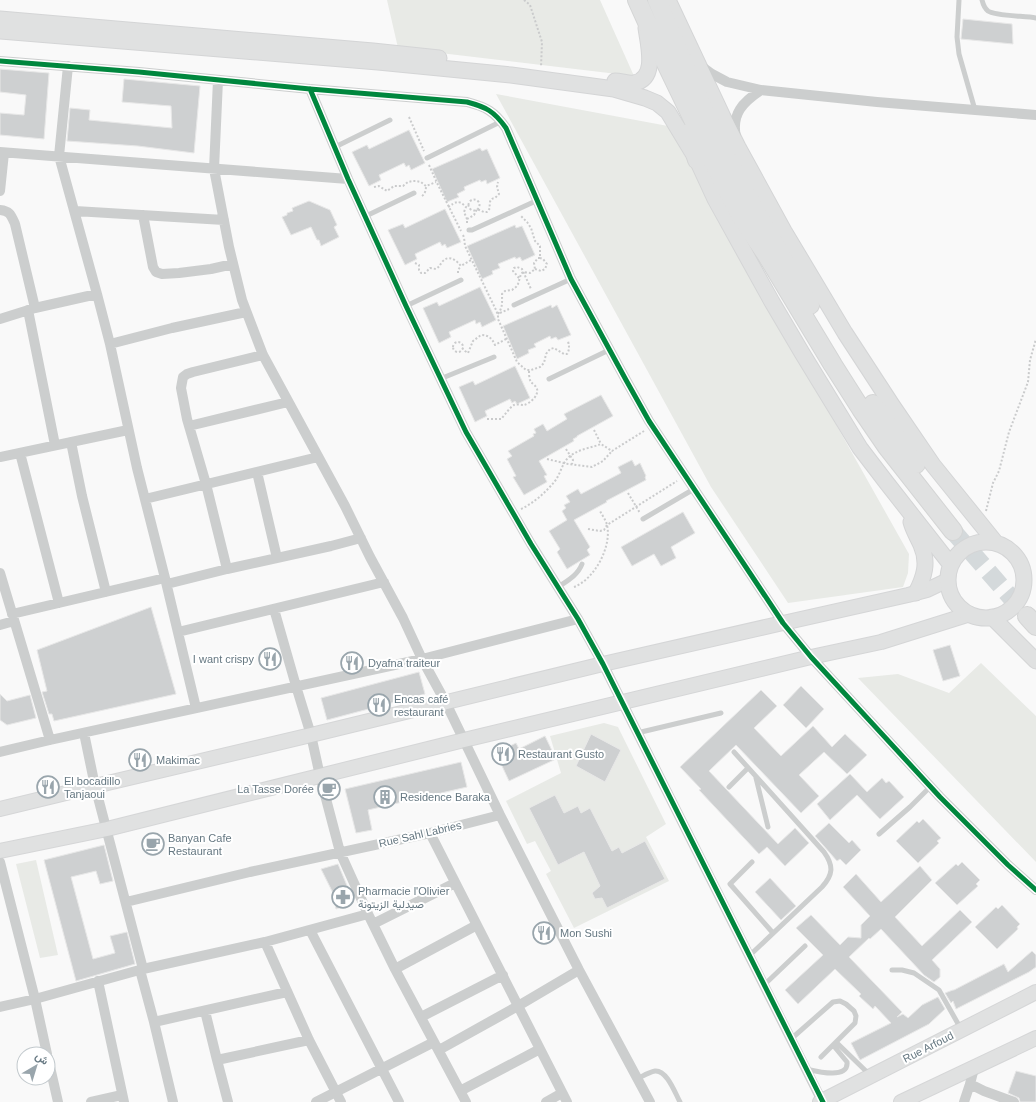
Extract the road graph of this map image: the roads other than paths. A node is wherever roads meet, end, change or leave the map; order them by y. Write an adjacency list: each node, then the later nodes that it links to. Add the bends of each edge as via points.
1 (638, 0): 8 (highway)
2 (657, 0): 10 (highway, via 723,150 747,196 861,387 958,528 887,447 833,365 743,220)
3 (668, 0): 12 (main road)
4 (959, 0): 17 (lane, via 959,54)
5 (982, 0): 6 (lane, via 988,12)
6 (1036, 18)
7 (0, 19): 8 (main road, via 373,51 541,70 634,84 648,74 650,59)
8 (645, 19): 10 (highway)
9 (0, 31): 26 (main road, via 511,75 614,89 651,100 668,112)
10 (660, 51): 26 (highway, via 667,83)
11 (0, 61): 13 (street)
12 (698, 64): 16 (street, via 726,82); 22 (main road)
13 (68, 66): 14 (street); 24 (street)
14 (218, 80): 15 (street); 27 (street)
15 (310, 90): 20 (street, via 467,102 481,106); 21 (street)
16 (760, 90): 17 (street); 22 (street, via 748,98 737,115 735,133)
17 (975, 110): 18 (street)
18 (1036, 115)
19 (390, 120): 21 (lane)
20 (502, 121): 25 (lane); 31 (street)
21 (335, 147): 28 (street)
22 (738, 147): 68 (main road, via 784,231 845,333 933,465)
23 (2, 152): 24 (street); 29 (street)
24 (59, 156): 27 (street); 33 (street)
25 (427, 158)
26 (697, 160): 65 (main road, via 719,205 802,353 860,448)
27 (214, 169): 28 (street); 36 (street)
28 (348, 180): 35 (street)
29 (0, 192)
30 (414, 193): 35 (lane)
31 (538, 200): 37 (lane); 39 (street)
32 (0, 210): 44 (street, via 10,214 15,224)
33 (75, 211): 34 (street); 41 (street)
34 (143, 215): 36 (street); 38 (street, via 156,272 179,273)
35 (366, 216): 43 (street)
36 (224, 220): 38 (street)
37 (469, 230)
38 (233, 264): 45 (street)
39 (571, 279): 42 (lane); 48 (street)
40 (462, 280): 43 (lane)
41 (98, 294): 44 (street); 47 (street)
42 (514, 305)
43 (406, 306): 51 (street)
44 (32, 309): 46 (street); 57 (street)
45 (246, 312): 47 (street); 49 (street)
46 (0, 319)
47 (110, 344): 55 (street)
48 (609, 350): 52 (lane); 63 (street, via 652,425)
49 (263, 355): 53 (street); 54 (street, via 193,372 183,377 181,388)
50 (494, 356): 51 (lane)
51 (440, 379): 78 (street, via 466,432 513,514)
52 (549, 379)
53 (288, 402): 54 (street); 60 (street)
54 (189, 426): 62 (street)
55 (128, 430): 56 (street); 64 (street)
56 (71, 442): 57 (street); 80 (street)
57 (55, 445): 58 (street)
58 (20, 452): 59 (street); 82 (street)
59 (0, 457)
60 (318, 457): 61 (street); 67 (street)
61 (257, 472): 62 (street); 69 (street)
62 (206, 484): 64 (street); 72 (street)
63 (694, 489): 66 (lane); 88 (street)
64 (145, 499): 76 (street)
65 (911, 513): 71 (main road); 81 (main road, via 912,524 926,563)
66 (643, 519)
67 (361, 538): 69 (street); 77 (street)
68 (996, 543): 71 (main road, via 982,542 970,546 959,554); 74 (main road, via 1008,548 1017,558)
69 (277, 558): 72 (street)
70 (582, 564): 78 (lane, via 580,570)
71 (952, 565): 75 (main road)
72 (227, 569): 76 (street)
73 (0, 573): 86 (street)
74 (1024, 576): 79 (main road); 85 (main road, via 1023,588 1012,607 1003,614)
75 (948, 580): 81 (street); 84 (main road, via 955,600)
76 (166, 581): 80 (street); 90 (street)
77 (384, 582): 83 (street); 92 (street)
78 (561, 585): 87 (street)
79 (1036, 589)
80 (106, 592): 82 (street)
81 (916, 593): 88 (street)
82 (59, 603): 86 (street)
83 (274, 609): 90 (street); 95 (street)
84 (970, 614): 85 (main road); 91 (street, via 880,642)
85 (992, 617): 93 (main road)
86 (13, 618): 89 (street); 103 (street)
87 (578, 619): 92 (street); 94 (street)
88 (783, 622): 91 (street); 94 (street)
89 (0, 625)
90 (178, 632): 98 (street)
91 (811, 657): 97 (street); 111 (street)
92 (422, 659): 95 (street); 96 (street)
93 (1036, 660)
94 (603, 664): 96 (street); 97 (street)
95 (296, 686): 98 (street); 102 (street)
96 (446, 703): 102 (street); 104 (street)
97 (622, 703): 101 (street); 104 (street)
98 (196, 708): 100 (street)
99 (721, 713): 101 (lane)
100 (84, 733): 103 (street); 110 (street)
101 (637, 733): 133 (street)
102 (311, 736): 108 (street); 110 (street)
103 (50, 740): 105 (street)
104 (464, 740): 108 (street); 114 (street)
105 (0, 752)
106 (734, 752): 107 (lane)
107 (748, 768): 109 (lane); 112 (lane)
108 (320, 776): 116 (street); 120 (street)
109 (756, 777): 115 (lane); 130 (lane, via 824,852 831,869 829,879 822,887)
110 (95, 786): 113 (street); 116 (street)
111 (931, 786): 118 (lane); 124 (street)
112 (729, 787)
113 (0, 809)
114 (500, 815): 117 (street, Rue Sahl Labries); 136 (street)
115 (768, 827)
116 (107, 829): 119 (street); 125 (street)
117 (430, 833): 120 (street, Rue Sahl Labries); 123 (street)
118 (879, 834)
119 (0, 852)
120 (340, 852): 125 (street, Rue Sahl Labries); 126 (street)
121 (0, 862): 143 (street)
122 (752, 862): 130 (lane, via 730,884)
123 (455, 883): 127 (street); 128 (street)
124 (1036, 890)
125 (126, 902): 135 (street)
126 (368, 914): 127 (street); 129 (street)
127 (373, 924): 134 (street)
128 (477, 925): 134 (street); 138 (street)
129 (310, 930): 131 (street); 160 (street)
130 (773, 933): 133 (lane)
131 (265, 942): 135 (street); 141 (street)
132 (805, 946): 140 (lane)
133 (749, 956): 140 (street)
134 (395, 969): 147 (street)
135 (142, 970): 139 (street); 148 (street)
136 (579, 970): 144 (street); 163 (street)
137 (892, 970): 149 (lane, via 914,973 939,990)
138 (503, 975): 144 (street); 147 (street)
139 (98, 982): 143 (street); 169 (street)
140 (764, 985): 152 (street)
141 (287, 992): 146 (street); 151 (street)
142 (1036, 992): 149 (street, Rue Arfoud)
143 (35, 999): 145 (street); 154 (street)
144 (518, 1006): 155 (street); 156 (street)
145 (0, 1007)
146 (205, 1011): 148 (street); 158 (street)
147 (421, 1017): 155 (street)
148 (154, 1022): 172 (street)
149 (962, 1030): 162 (street, Rue Arfoud)
150 (1036, 1038): 159 (street)
151 (309, 1040): 158 (street); 167 (street)
152 (791, 1040): 153 (lane, via 833,1002 840,1001 854,1011 856,1016 855,1023); 161 (street)
153 (834, 1043): 157 (lane); 161 (lane, via 847,1062 846,1069 833,1074); 162 (lane)
154 (45, 1046)
155 (436, 1046): 160 (street); 166 (street)
156 (540, 1050): 166 (street); 168 (street)
157 (821, 1056)
158 (217, 1060): 173 (street)
159 (974, 1068): 164 (street); 182 (street)
160 (381, 1069): 167 (street); 176 (street)
161 (806, 1069): 181 (street)
162 (871, 1076): 181 (street, Rue Arfoud)
163 (638, 1079): 179 (street); 180 (lane, via 651,1072 662,1072)
164 (970, 1084): 183 (street); 184 (street)
165 (54, 1086): 170 (street)
166 (460, 1091): 177 (street)
167 (336, 1092): 174 (street); 175 (street)
168 (565, 1098): 178 (street)
169 (123, 1099): 171 (street)
170 (58, 1102)
171 (91, 1102)
172 (173, 1102)
173 (228, 1102)
174 (316, 1102)
175 (341, 1102)
176 (398, 1102)
177 (466, 1102)
178 (546, 1102)
179 (650, 1102)
180 (680, 1102)
181 (822, 1102)
182 (901, 1102)
183 (964, 1102)
184 (1014, 1102)

